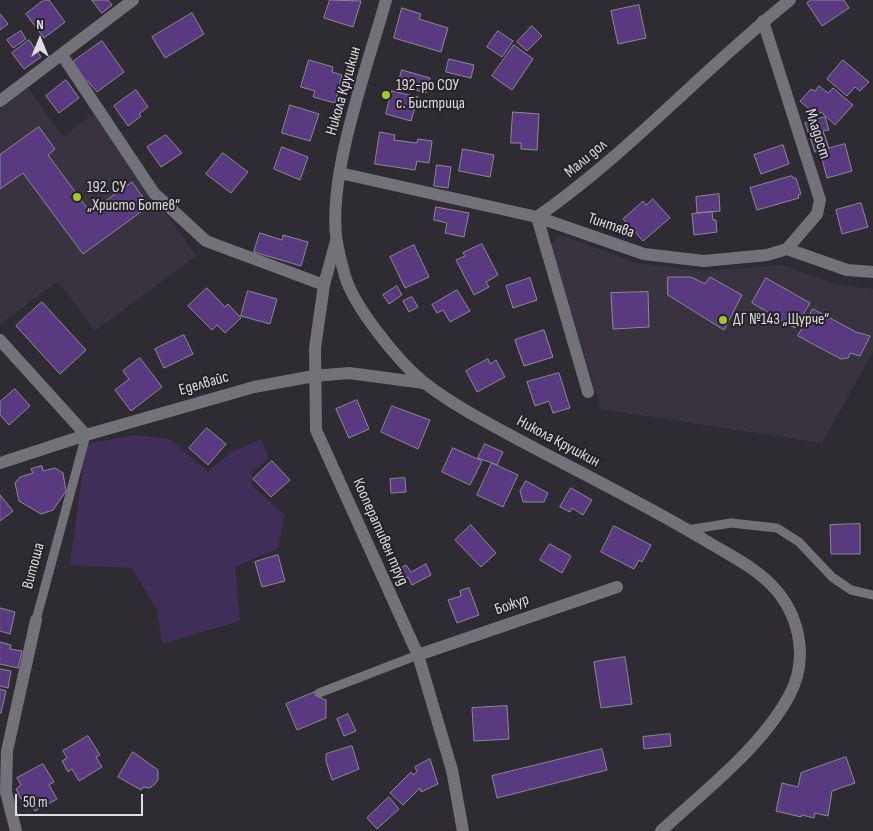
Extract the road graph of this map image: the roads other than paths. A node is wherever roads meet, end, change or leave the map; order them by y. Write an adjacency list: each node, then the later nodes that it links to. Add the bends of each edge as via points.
1 (133, 0): 5 (street)
2 (386, 0): 7 (street, Никола Крушкин)
3 (790, 0): 4 (street, Мали дол)
4 (763, 22): 8 (street, Мали дол, via 632,141 569,195); 10 (street, Младост, via 820,200 818,214)
5 (62, 55): 6 (street); 12 (street, via 154,193 206,241)
6 (0, 101)
7 (340, 173): 8 (street, Тинтява); 9 (street, Никола Крушкин)
8 (537, 217): 10 (street, Тинтява, via 644,254 704,262 767,255); 16 (street)
9 (336, 241): 12 (street, Кооперативен труд); 15 (street, Никола Крушкин, via 346,280 364,312 391,349)
10 (787, 249): 11 (street, via 847,270)
11 (873, 272)
12 (324, 285): 14 (street, Кооперативен труд)
13 (0, 340): 17 (street)
14 (314, 376): 15 (street, Еделвайс, via 349,373); 17 (street, Еделвайс, via 254,387); 23 (street, Кооперативен труд, via 316,430)
15 (424, 383): 19 (street, Никола Крушкин, via 463,410)
16 (588, 392)
17 (86, 436): 18 (street, Еделвайс); 22 (lane, Витоша)
18 (0, 463)
19 (687, 530): 21 (lane, via 731,523 778,528 799,542 832,577 851,590); 27 (street, Никола Крушкин, via 746,565 775,589 792,613 800,640 799,670 790,695 772,722 739,759)
20 (618, 586): 23 (street, Божур)
21 (873, 595)
22 (36, 620): 25 (street, Витоша, via 7,751 6,792)
23 (418, 655): 24 (lane); 26 (street, Кооперативен труд, via 452,770)
24 (319, 692)
25 (16, 831)
26 (463, 831)
27 (661, 831)

